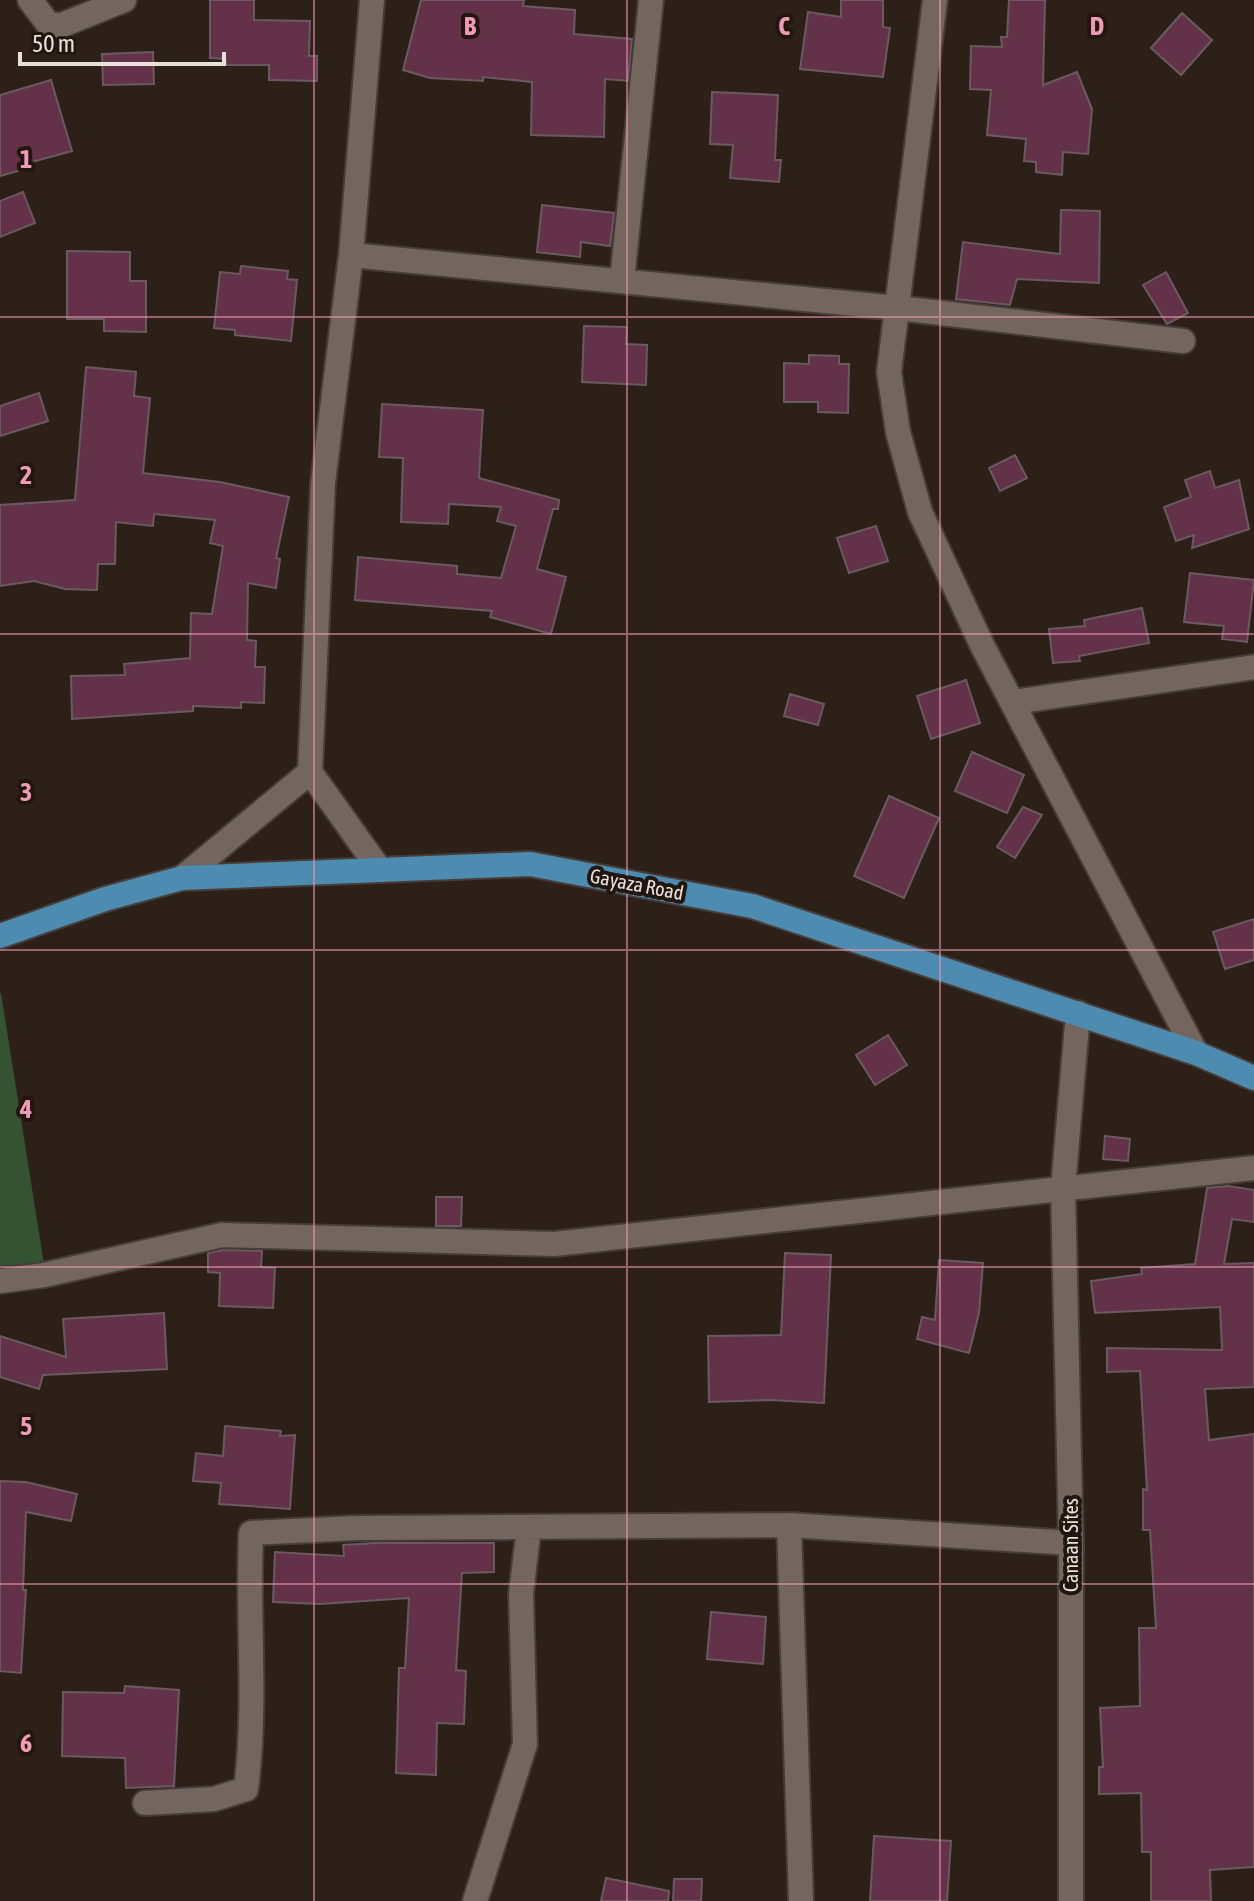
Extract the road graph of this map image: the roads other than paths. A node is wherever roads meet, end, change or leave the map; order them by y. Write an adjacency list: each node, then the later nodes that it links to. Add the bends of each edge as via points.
1 (30, 0): 2 (street, via 49,25 62,25)
2 (124, 0)
3 (372, 0): 6 (street)
4 (651, 0): 7 (street)
5 (935, 0): 8 (street)
6 (351, 255): 7 (street); 12 (street, via 323,483)
7 (622, 280): 8 (street)
8 (898, 308): 9 (street); 11 (street, via 889,372 898,432 920,512)
9 (1183, 341)
10 (1254, 667): 11 (street)
11 (1014, 702): 17 (street)
12 (310, 772): 13 (street); 14 (street)
13 (380, 870): 14 (main road, Gayaza Road); 16 (main road, Gayaza Road, via 530,864 752,906)
14 (182, 878): 15 (main road, Gayaza Road)
15 (0, 936)
16 (1078, 1013): 17 (main road, Gayaza Road); 20 (street, Canaan Sites)
17 (1196, 1053): 18 (main road, Gayaza Road)
18 (1254, 1078)
19 (1254, 1168): 20 (street)
20 (1063, 1188): 21 (street, via 554,1244 222,1235); 24 (street, Canaan Sites)
21 (0, 1281)
22 (789, 1525): 23 (street); 24 (street); 27 (street)
23 (529, 1527): 25 (street, via 251,1533 251,1751 246,1789 214,1799); 26 (street, via 521,1594 525,1744)
24 (1071, 1543): 28 (street, Canaan Sites)
25 (145, 1803)
26 (475, 1901)
27 (801, 1901)
28 (1071, 1901)

